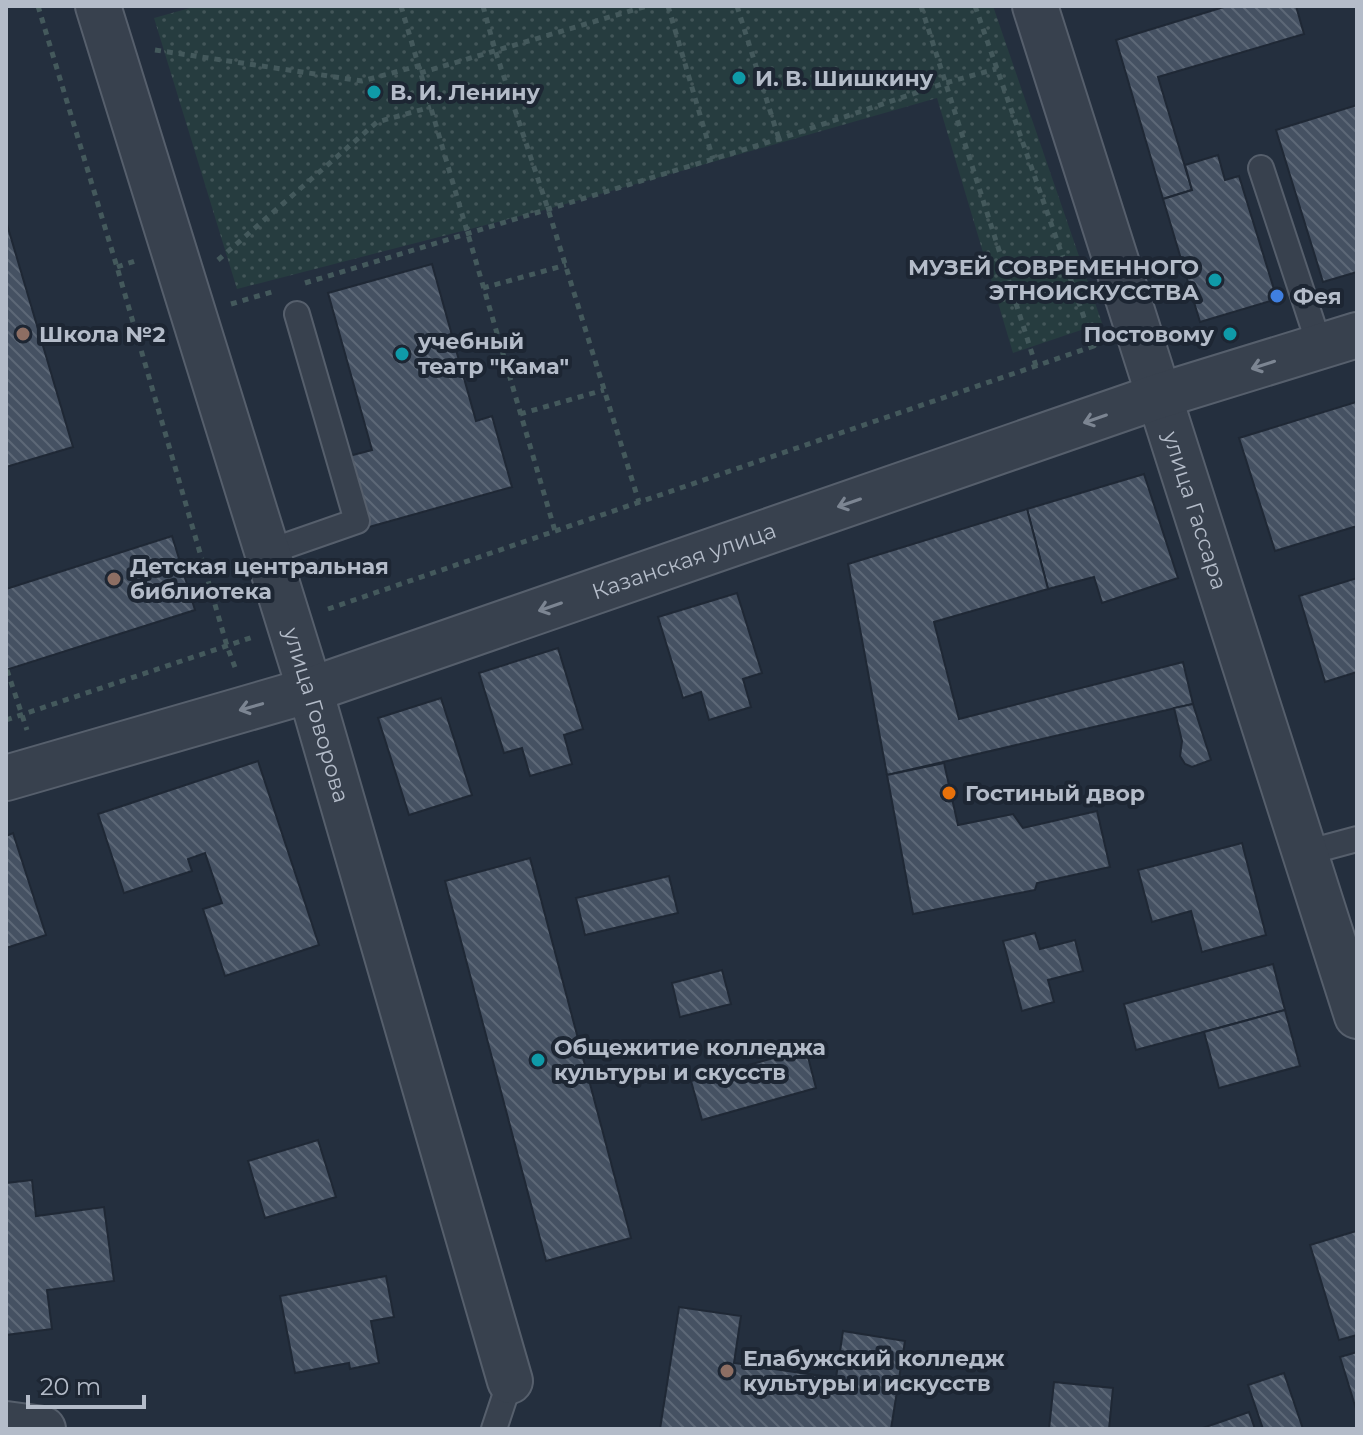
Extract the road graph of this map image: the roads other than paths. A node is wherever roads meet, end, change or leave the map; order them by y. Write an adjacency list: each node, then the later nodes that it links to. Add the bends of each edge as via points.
1 (98, 6): 7 (street, улица Говорова)
2 (1035, 6): 6 (street, улица Гассара)
3 (1261, 168): 5 (lane)
4 (297, 314): 7 (lane, via 357,521)
5 (1339, 341): 6 (street, Казанская улица, one-way to 6)
6 (1159, 396): 8 (street, Казанская улица, one-way to 8); 11 (street, улица Гассара)
7 (268, 552): 8 (street, улица Говорова)
8 (310, 690): 9 (street, Казанская улица, one-way to 9); 13 (street, улица Говорова)
9 (6, 778)
10 (1357, 839): 11 (lane)
11 (1305, 853): 12 (street, улица Гассара)
12 (1357, 1016)
13 (510, 1381): 16 (lane)
14 (6, 1424): 15 (street)
15 (43, 1429)
16 (494, 1429)

